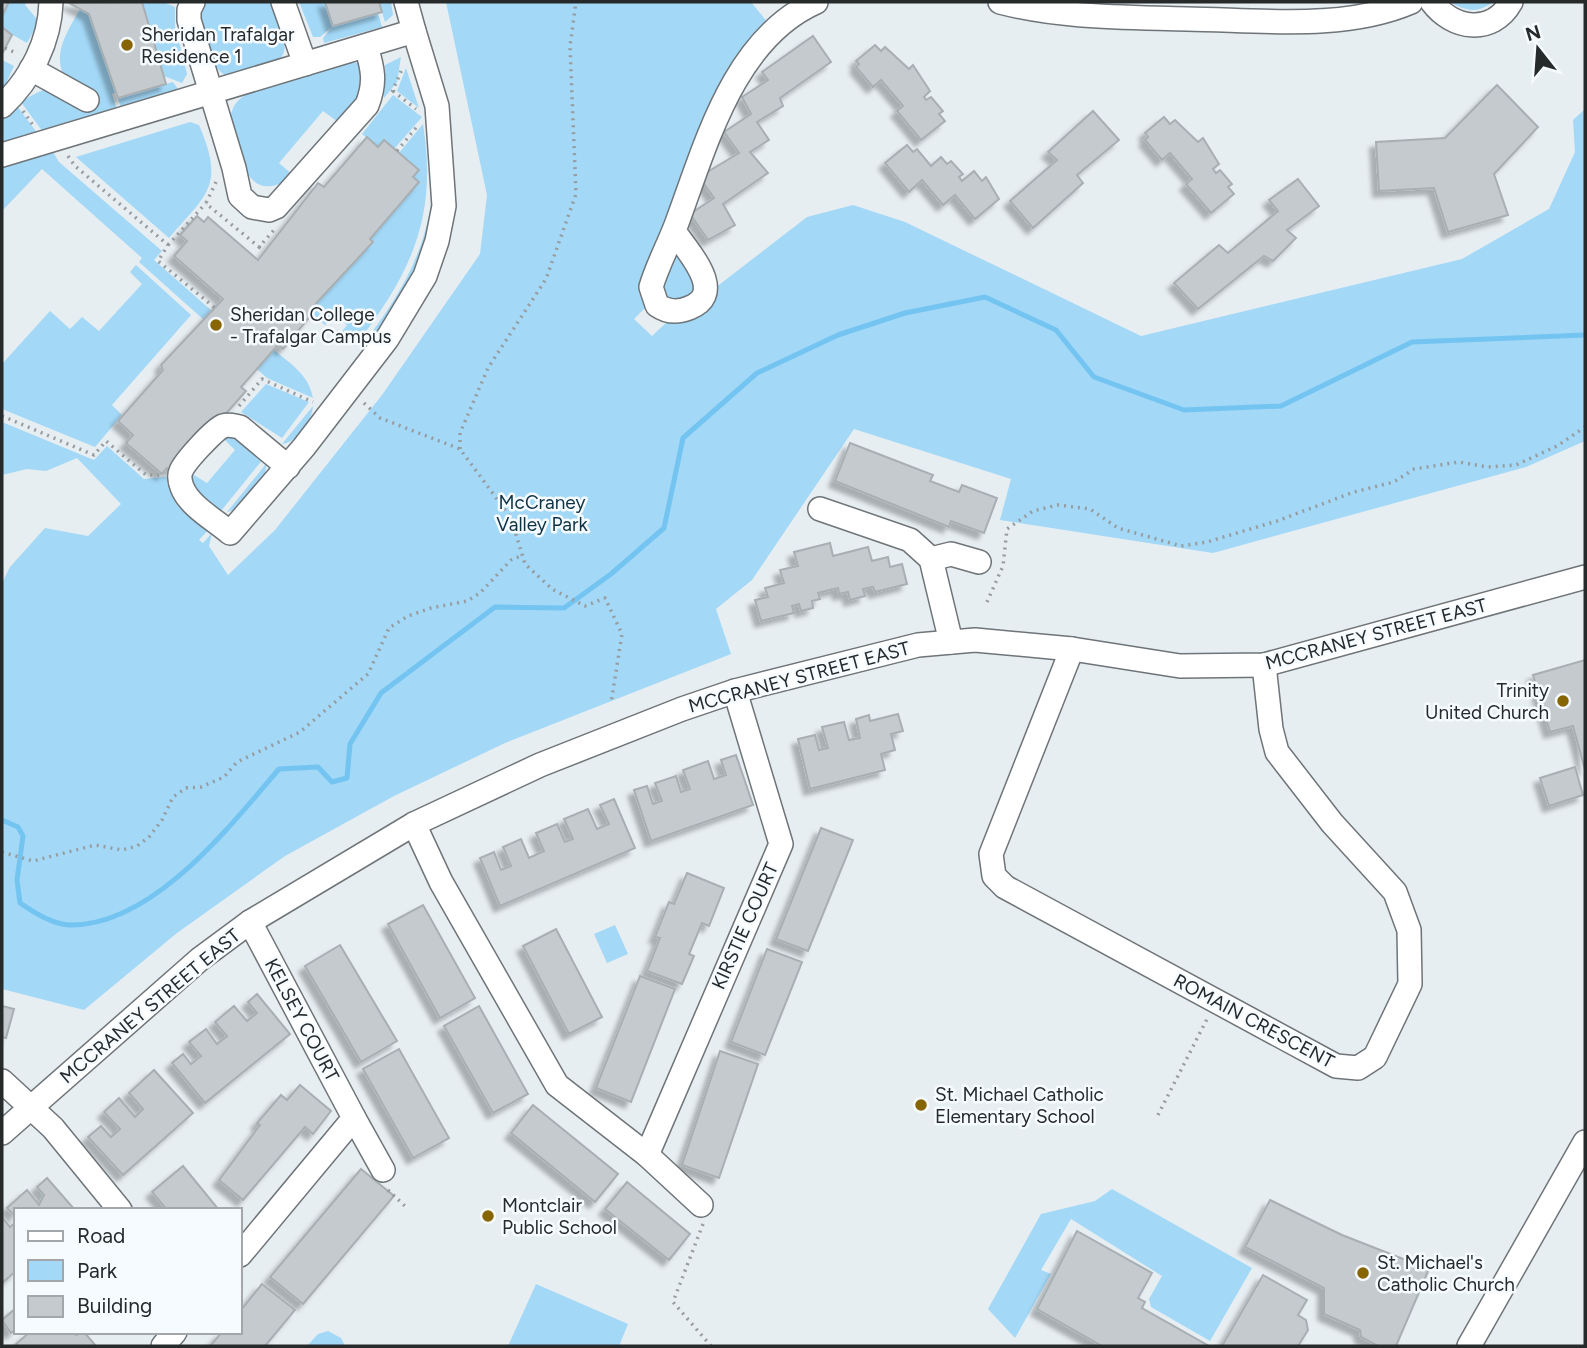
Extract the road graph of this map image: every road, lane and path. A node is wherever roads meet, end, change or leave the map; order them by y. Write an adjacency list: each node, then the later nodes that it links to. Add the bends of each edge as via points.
1 (51, 2): 15 (street, via 50,23)
2 (193, 2): 17 (street, via 189,20)
3 (283, 2): 14 (street)
4 (406, 2): 12 (street)
5 (576, 2): 35 (path, via 570,46 576,194 545,279 488,368 460,433)
6 (816, 2): 24 (street, via 798,9 753,54 722,103)
7 (1000, 2): 11 (street, via 1037,11)
8 (1411, 2): 11 (street, via 1340,19 1251,21)
9 (1432, 2): 10 (street, via 1447,18 1468,26 1497,18)
10 (1511, 2)
11 (1089, 9)
12 (415, 31): 13 (street); 30 (street, via 438,106 444,206 438,241 425,275 387,339)
13 (366, 46): 14 (street); 17 (street, via 374,73 367,105 301,183 269,209 252,207 240,196)
14 (305, 64): 17 (street)
15 (31, 69): 18 (street); 19 (street)
16 (393, 91): 21 (path, via 425,116)
17 (209, 94): 22 (street)
18 (8, 100): 20 (path)
19 (87, 100)
20 (34, 125)
21 (397, 151)
22 (2, 155)
23 (206, 204): 25 (path)
24 (674, 231)
25 (168, 245)
26 (259, 247): 27 (path)
27 (265, 251)
28 (196, 293): 29 (path)
29 (215, 308)
30 (348, 387): 35 (path, via 380,418); 36 (street)
31 (313, 402): 32 (path, via 262,379)
32 (234, 413)
33 (2, 416): 37 (path, via 94,455 106,441 146,475)
34 (1585, 427): 43 (path, via 1516,465 1486,467 1459,462 1414,469 1394,482 1239,534 1181,546 1118,528 1090,509 1058,505 1033,511 1007,529 1003,566)
35 (460, 449): 39 (path, via 511,518)
36 (288, 467): 36 (street, via 230,533 194,503 180,481 181,471 222,426 240,427)
37 (171, 472)
38 (821, 509): 40 (street, via 910,540)
39 (523, 555): 48 (path, via 526,564 552,589 585,606 605,598 622,634); 50 (path, via 511,560 467,601 431,608 389,628 368,674 300,732 237,762 225,777 173,797 162,820 136,846 122,850 95,845 33,861)
40 (931, 559): 41 (street, via 951,554); 44 (street)
41 (979, 562)
42 (1585, 577): 46 (street, MCCRANEY STREET EAST)
43 (987, 602)
44 (951, 642): 45 (street, MCCRANEY STREET EAST); 47 (street, MCCRANEY STREET EAST, via 918,645)
45 (1072, 649): 46 (street, MCCRANEY STREET EAST, via 1180,666); 46 (street, ROMAIN CRESCENT, via 991,854 994,876 1005,887 1336,1066 1358,1068 1375,1057 1410,984 1409,930 1395,892 1277,752)
46 (1264, 666)
47 (735, 691): 49 (street, MCCRANEY STREET EAST, via 540,765); 59 (street, KIRSTIE COURT, via 781,844)
48 (611, 703)
49 (414, 824): 51 (street, MCCRANEY STREET EAST); 59 (street, via 557,1084)
50 (2, 852)
51 (250, 922): 54 (street, MCCRANEY STREET EAST, via 200,959); 56 (street, KELSEY COURT)
52 (1208, 1017): 55 (path)
53 (2, 1081): 54 (street)
54 (30, 1108): 57 (street, MCCRANEY STREET EAST); 62 (street, via 53,1128)
55 (1158, 1115)
56 (354, 1118): 60 (street, KELSEY COURT); 63 (street)
57 (2, 1133)
58 (1585, 1142): 65 (street)
59 (647, 1155): 61 (street)
60 (383, 1170)
61 (701, 1205): 64 (path, via 708,1212 673,1301)
62 (118, 1208)
63 (242, 1253)
64 (711, 1346)
65 (1469, 1346)

